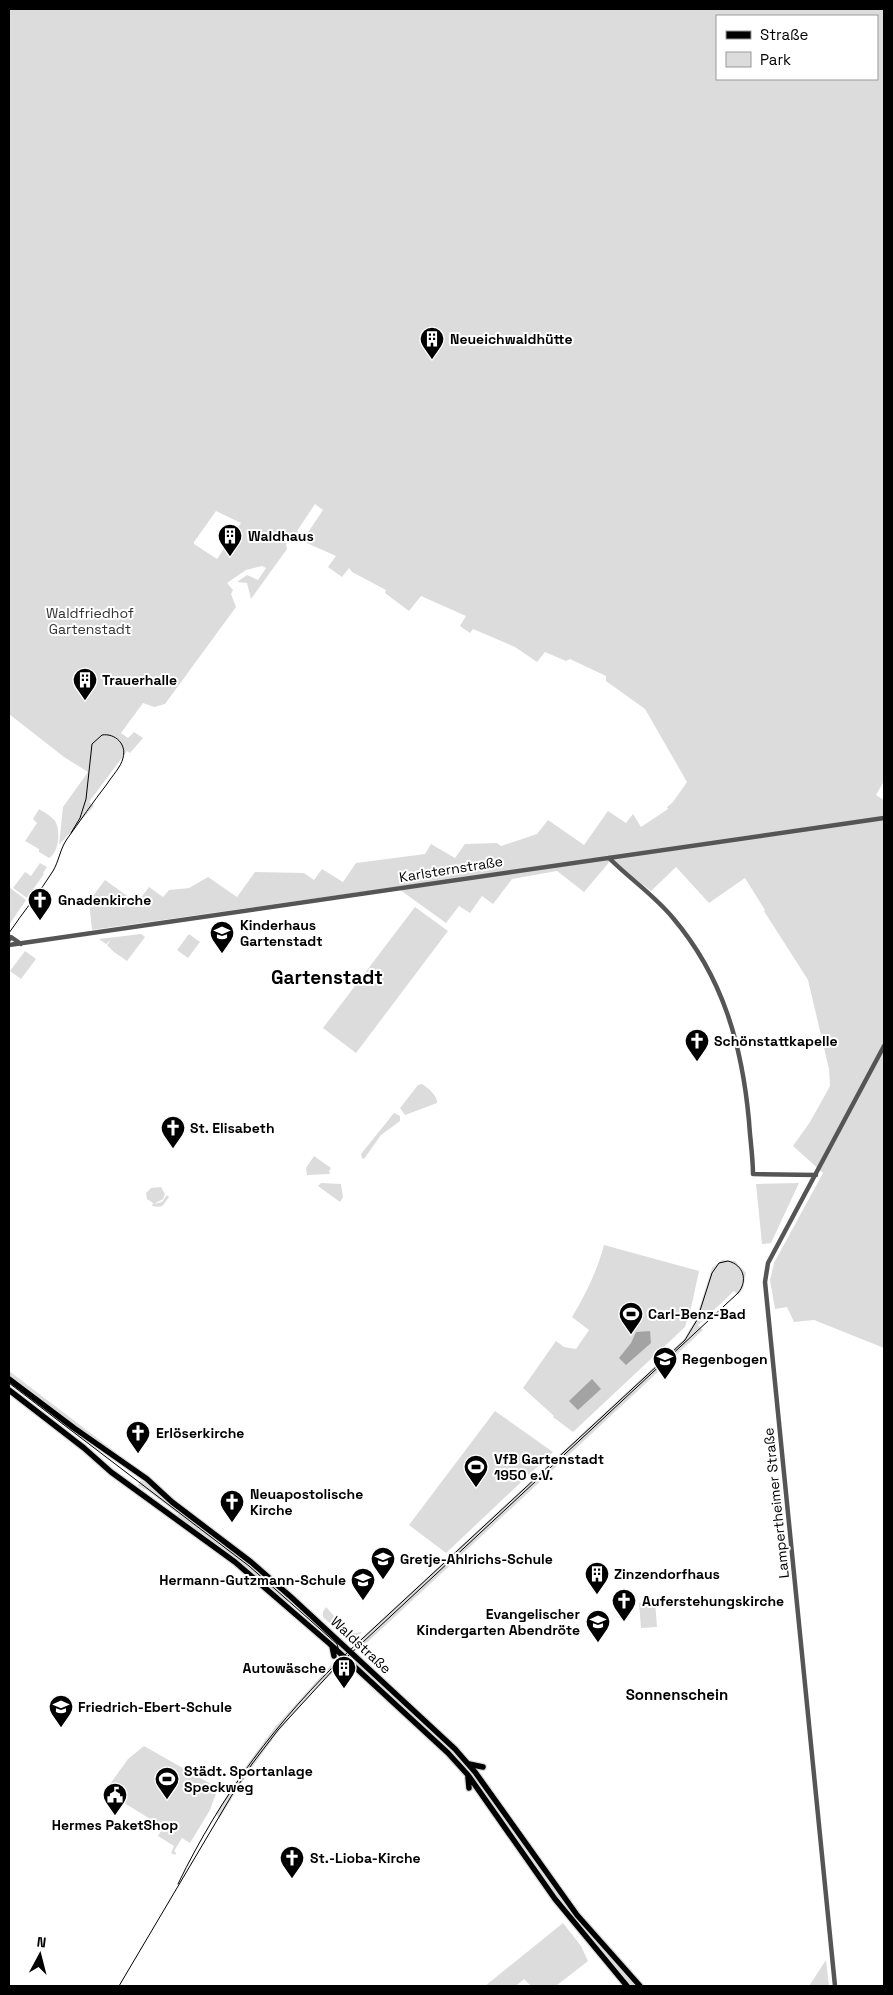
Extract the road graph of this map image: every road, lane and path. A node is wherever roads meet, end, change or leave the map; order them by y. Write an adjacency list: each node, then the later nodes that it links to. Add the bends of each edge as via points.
1 (884, 818): 2 (street, Karlsternstraße)
2 (609, 858): 4 (street, Karlsternstraße); 7 (street, via 673,918 696,949 720,994 738,1044 753,1174)
3 (10, 939): 4 (street)
4 (20, 944): 5 (street, Karlsternstraße)
5 (9, 945)
6 (884, 1046): 7 (street, Lampertheimer Straße)
7 (816, 1175): 22 (street, Lampertheimer Straße, via 768,1263 765,1282)
8 (9, 1379): 14 (main road, Waldstraße, via 147,1479 251,1562)
9 (9, 1390): 11 (main road, Waldstraße, via 111,1472 236,1562)
10 (292, 1620): 11 (main road)
11 (308, 1625): 12 (main road, Waldstraße)
12 (332, 1646): 13 (main road); 18 (main road, Waldstraße, via 356,1676 364,1677)
13 (334, 1656)
14 (388, 1688): 15 (main road); 16 (main road, Waldstraße)
15 (396, 1688)
16 (469, 1764): 17 (main road); 21 (main road, Waldstraße, via 577,1915)
17 (483, 1767)
18 (468, 1775): 19 (main road); 20 (main road, Waldstraße, via 555,1899)
19 (469, 1788)
20 (627, 1986)
21 (640, 1986)
22 (835, 1986)

